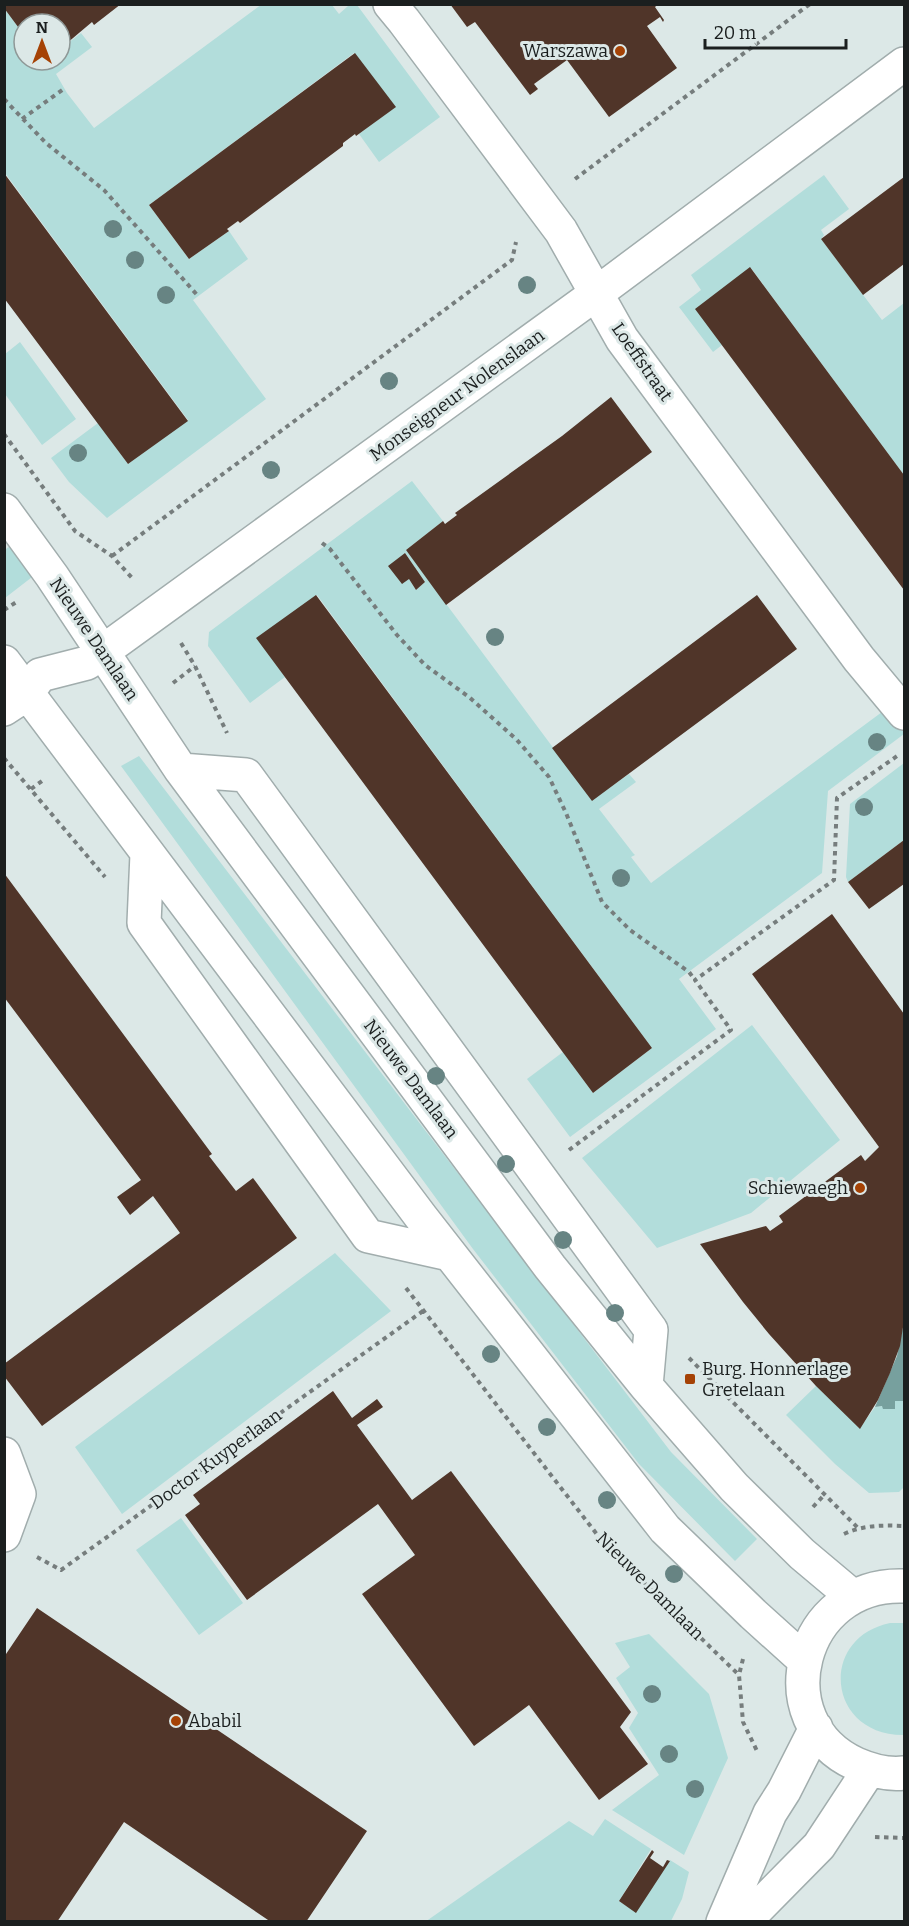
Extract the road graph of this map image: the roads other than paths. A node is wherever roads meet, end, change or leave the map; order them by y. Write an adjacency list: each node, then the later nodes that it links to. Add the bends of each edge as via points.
1 (390, 4): 3 (street, Loeffstraat, via 541,203)
2 (904, 64): 3 (street, Monseigneur Nolenslaan)
3 (597, 293): 5 (street, Monseigneur Nolenslaan); 8 (street, Loeffstraat, via 629,348 859,659)
4 (4, 510): 5 (street, Nieuwe Damlaan)
5 (102, 650): 7 (street, Monseigneur Nolenslaan, via 87,663 40,675); 9 (street, Nieuwe Damlaan)
6 (4, 662): 7 (street)
7 (16, 701): 10 (street)
8 (904, 712)
9 (181, 770): 12 (street, Nieuwe Damlaan, via 550,1267); 12 (street, via 246,775 651,1330)
10 (147, 854): 11 (street); 11 (street, via 144,923 368,1236)
11 (449, 1254): 17 (street, via 665,1529)
12 (646, 1386): 16 (street, Nieuwe Damlaan, via 734,1487 802,1554)
13 (4, 1454): 14 (street, via 20,1494)
14 (4, 1535)
15 (904, 1586): 16 (street, via 885,1586)
16 (852, 1596): 17 (street, via 830,1613 814,1635)
17 (804, 1660): 18 (street, via 806,1707)
18 (816, 1728): 19 (street, via 830,1746); 21 (street, via 770,1813)
19 (869, 1770): 20 (street); 22 (street, via 819,1845)
20 (904, 1773)
21 (723, 1922)
22 (744, 1922)

